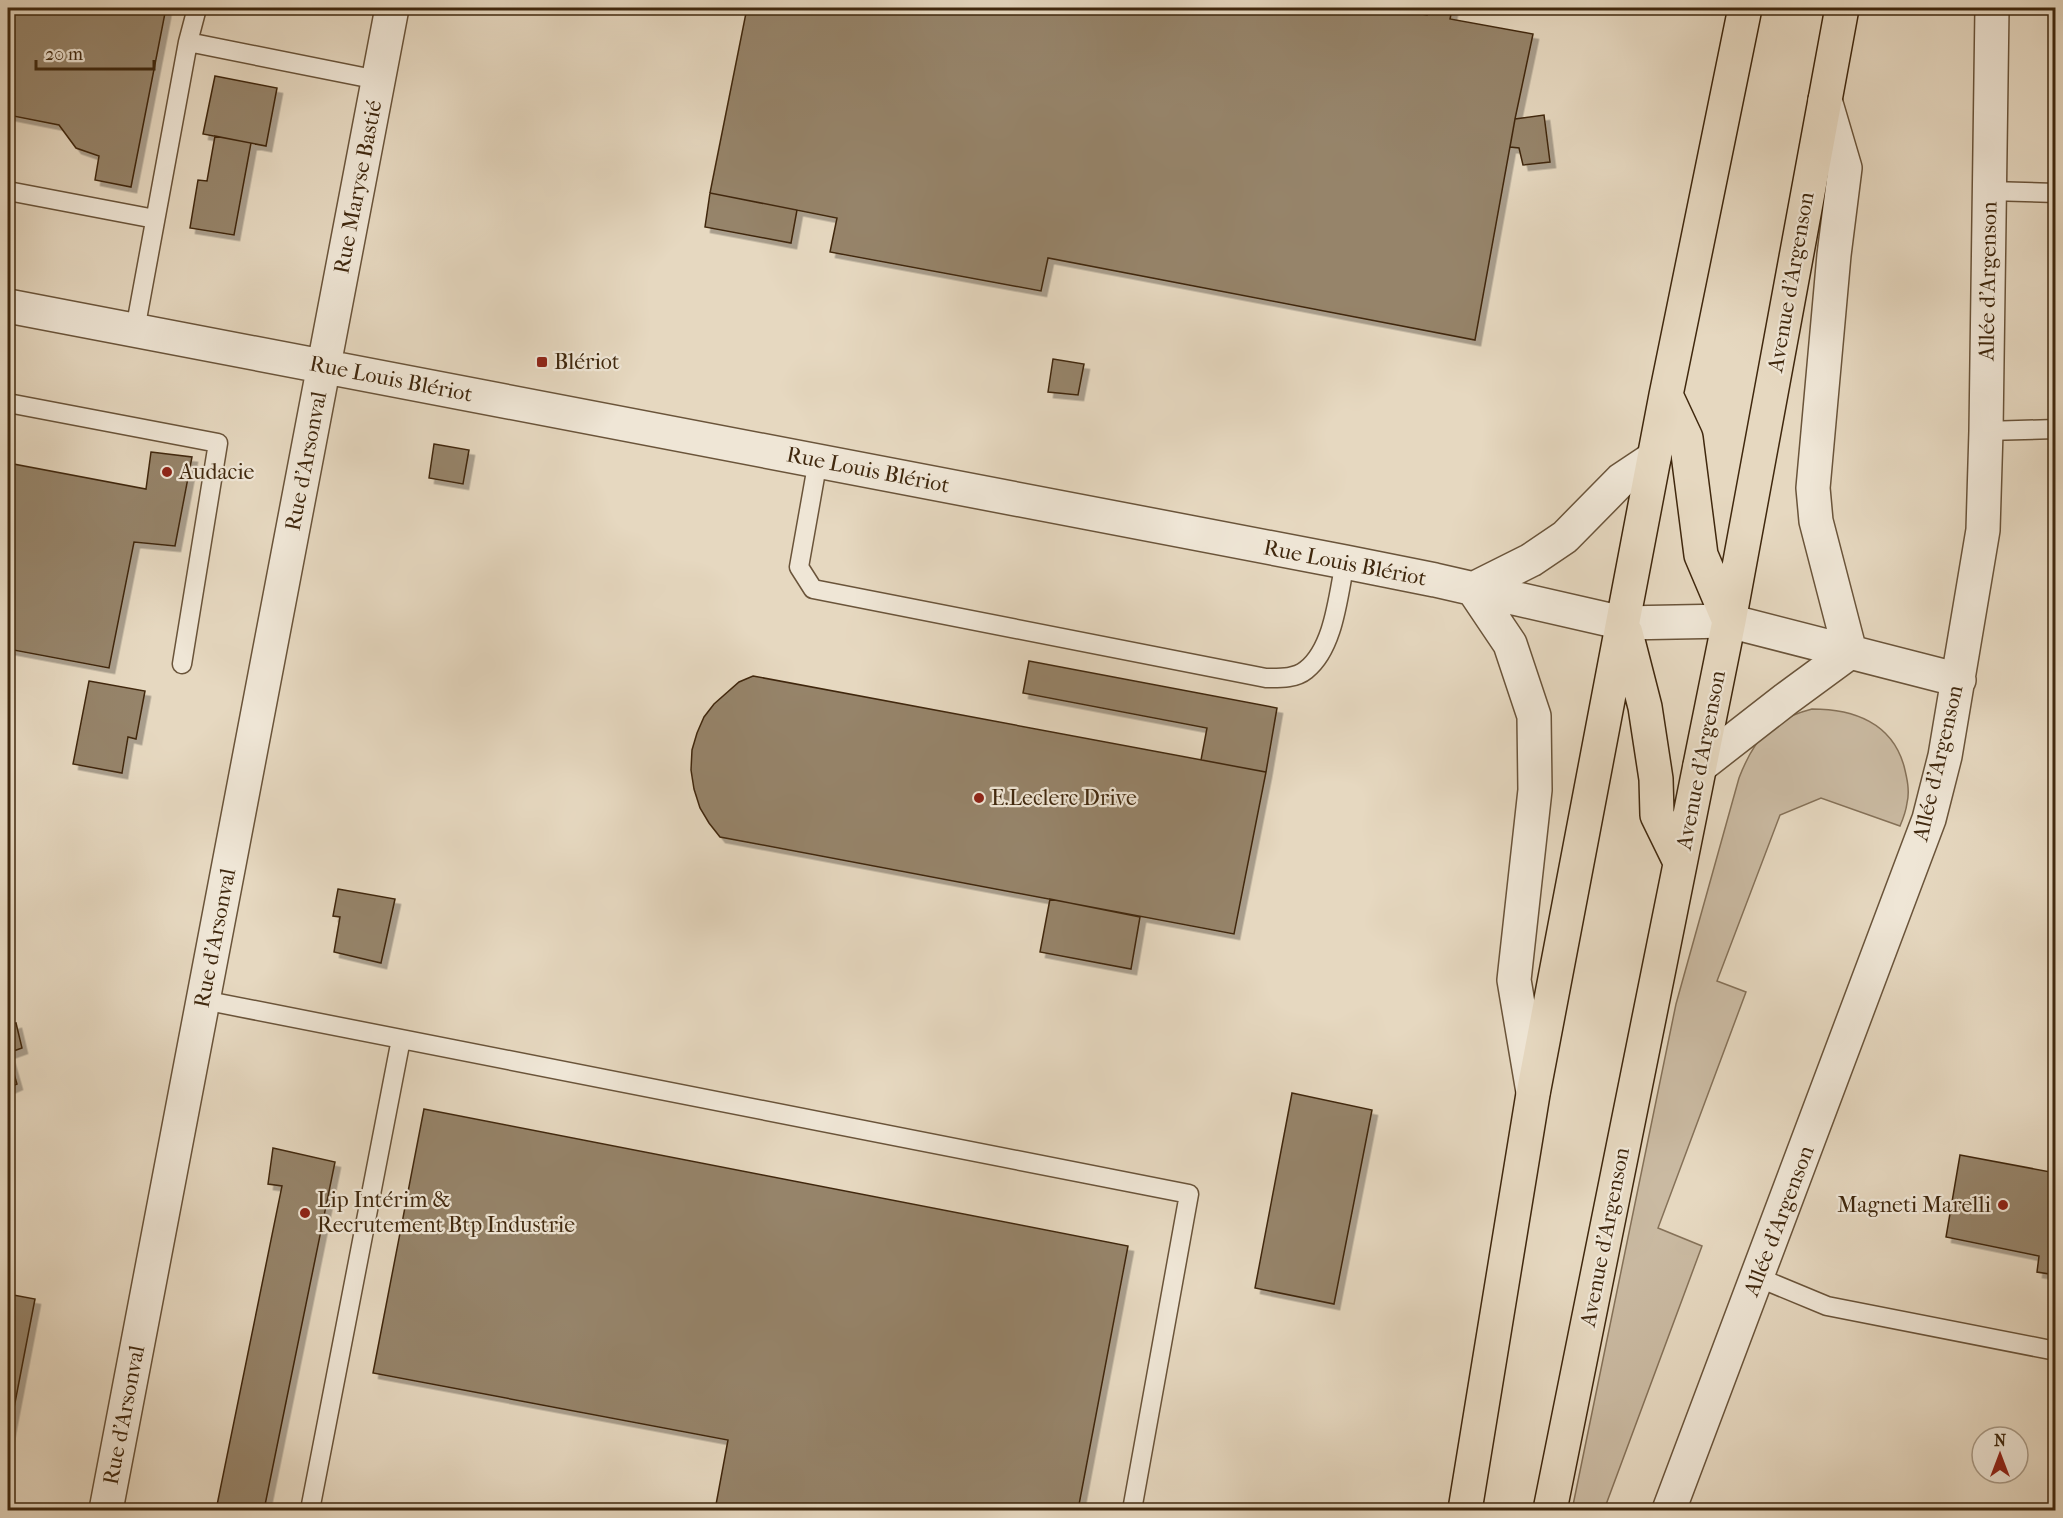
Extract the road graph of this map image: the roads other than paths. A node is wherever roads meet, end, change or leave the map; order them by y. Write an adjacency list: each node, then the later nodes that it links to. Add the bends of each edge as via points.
1 (197, 8): 6 (lane)
2 (392, 8): 7 (street, Rue Maryse Bastié)
3 (1745, 8): 16 (main road)
4 (1842, 8): 8 (main road, Avenue d'Argenson)
5 (1992, 8): 10 (street, Allée d’Argenson)
6 (188, 42): 7 (lane); 12 (lane)
7 (378, 80): 15 (street, Rue Maryse Bastié)
8 (1825, 100): 24 (main road, Avenue d'Argenson); 26 (street, via 1845,168 1813,488 1816,521)
9 (8, 191): 12 (lane)
10 (1989, 191): 11 (lane); 19 (street, Allée d’Argenson)
11 (2055, 193)
12 (155, 219): 14 (lane)
13 (8, 306): 14 (street, Rue Louis Blériot)
14 (135, 330): 15 (street, Rue Louis Blériot)
15 (324, 366): 21 (street, Rue Louis Blériot); 31 (street, Rue d'Arsonval)
16 (1666, 395): 20 (main road); 24 (main road, via 1686,438 1701,555)
17 (8, 403): 27 (lane, via 218,443)
18 (2055, 429): 19 (lane)
19 (1986, 430): 28 (street, Allée d’Argenson, via 1983,530)
20 (1654, 458): 23 (street, via 1621,480 1565,537); 25 (main road)
21 (818, 460): 22 (street, Rue Louis Blériot); 22 (lane, via 798,567 813,589 1266,678 1286,678 1305,671 1320,656 1329,635)
22 (1345, 562): 23 (street, Rue Louis Blériot)
23 (1473, 590): 25 (street, Rue Louis Blériot); 33 (street, via 1510,644 1534,716 1535,790 1514,980)
24 (1729, 621): 25 (street, Rue Louis Blériot); 26 (street, Rue Louis Blériot); 29 (main road, Avenue d'Argenson)
25 (1623, 623): 30 (main road, via 1645,707 1657,815); 33 (main road)
26 (1850, 652): 28 (street, Rue Louis Blériot); 29 (street)
27 (182, 664)
28 (1959, 680): 34 (street, Allée d’Argenson, via 1929,819)
29 (1700, 766): 30 (main road, Avenue d'Argenson)
30 (1680, 862): 40 (main road, Avenue d'Argenson)
31 (203, 1000): 32 (lane); 36 (street, Rue d'Arsonval)
32 (401, 1039): 37 (lane); 38 (lane, via 1189,1194)
33 (1533, 1094): 39 (main road)
34 (1757, 1277): 35 (lane, via 1827,1306); 41 (street, Allée d’Argenson)
35 (2055, 1351)
36 (106, 1510)
37 (310, 1510)
38 (1132, 1510)
39 (1465, 1510)
40 (1550, 1510)
41 (1669, 1510)

